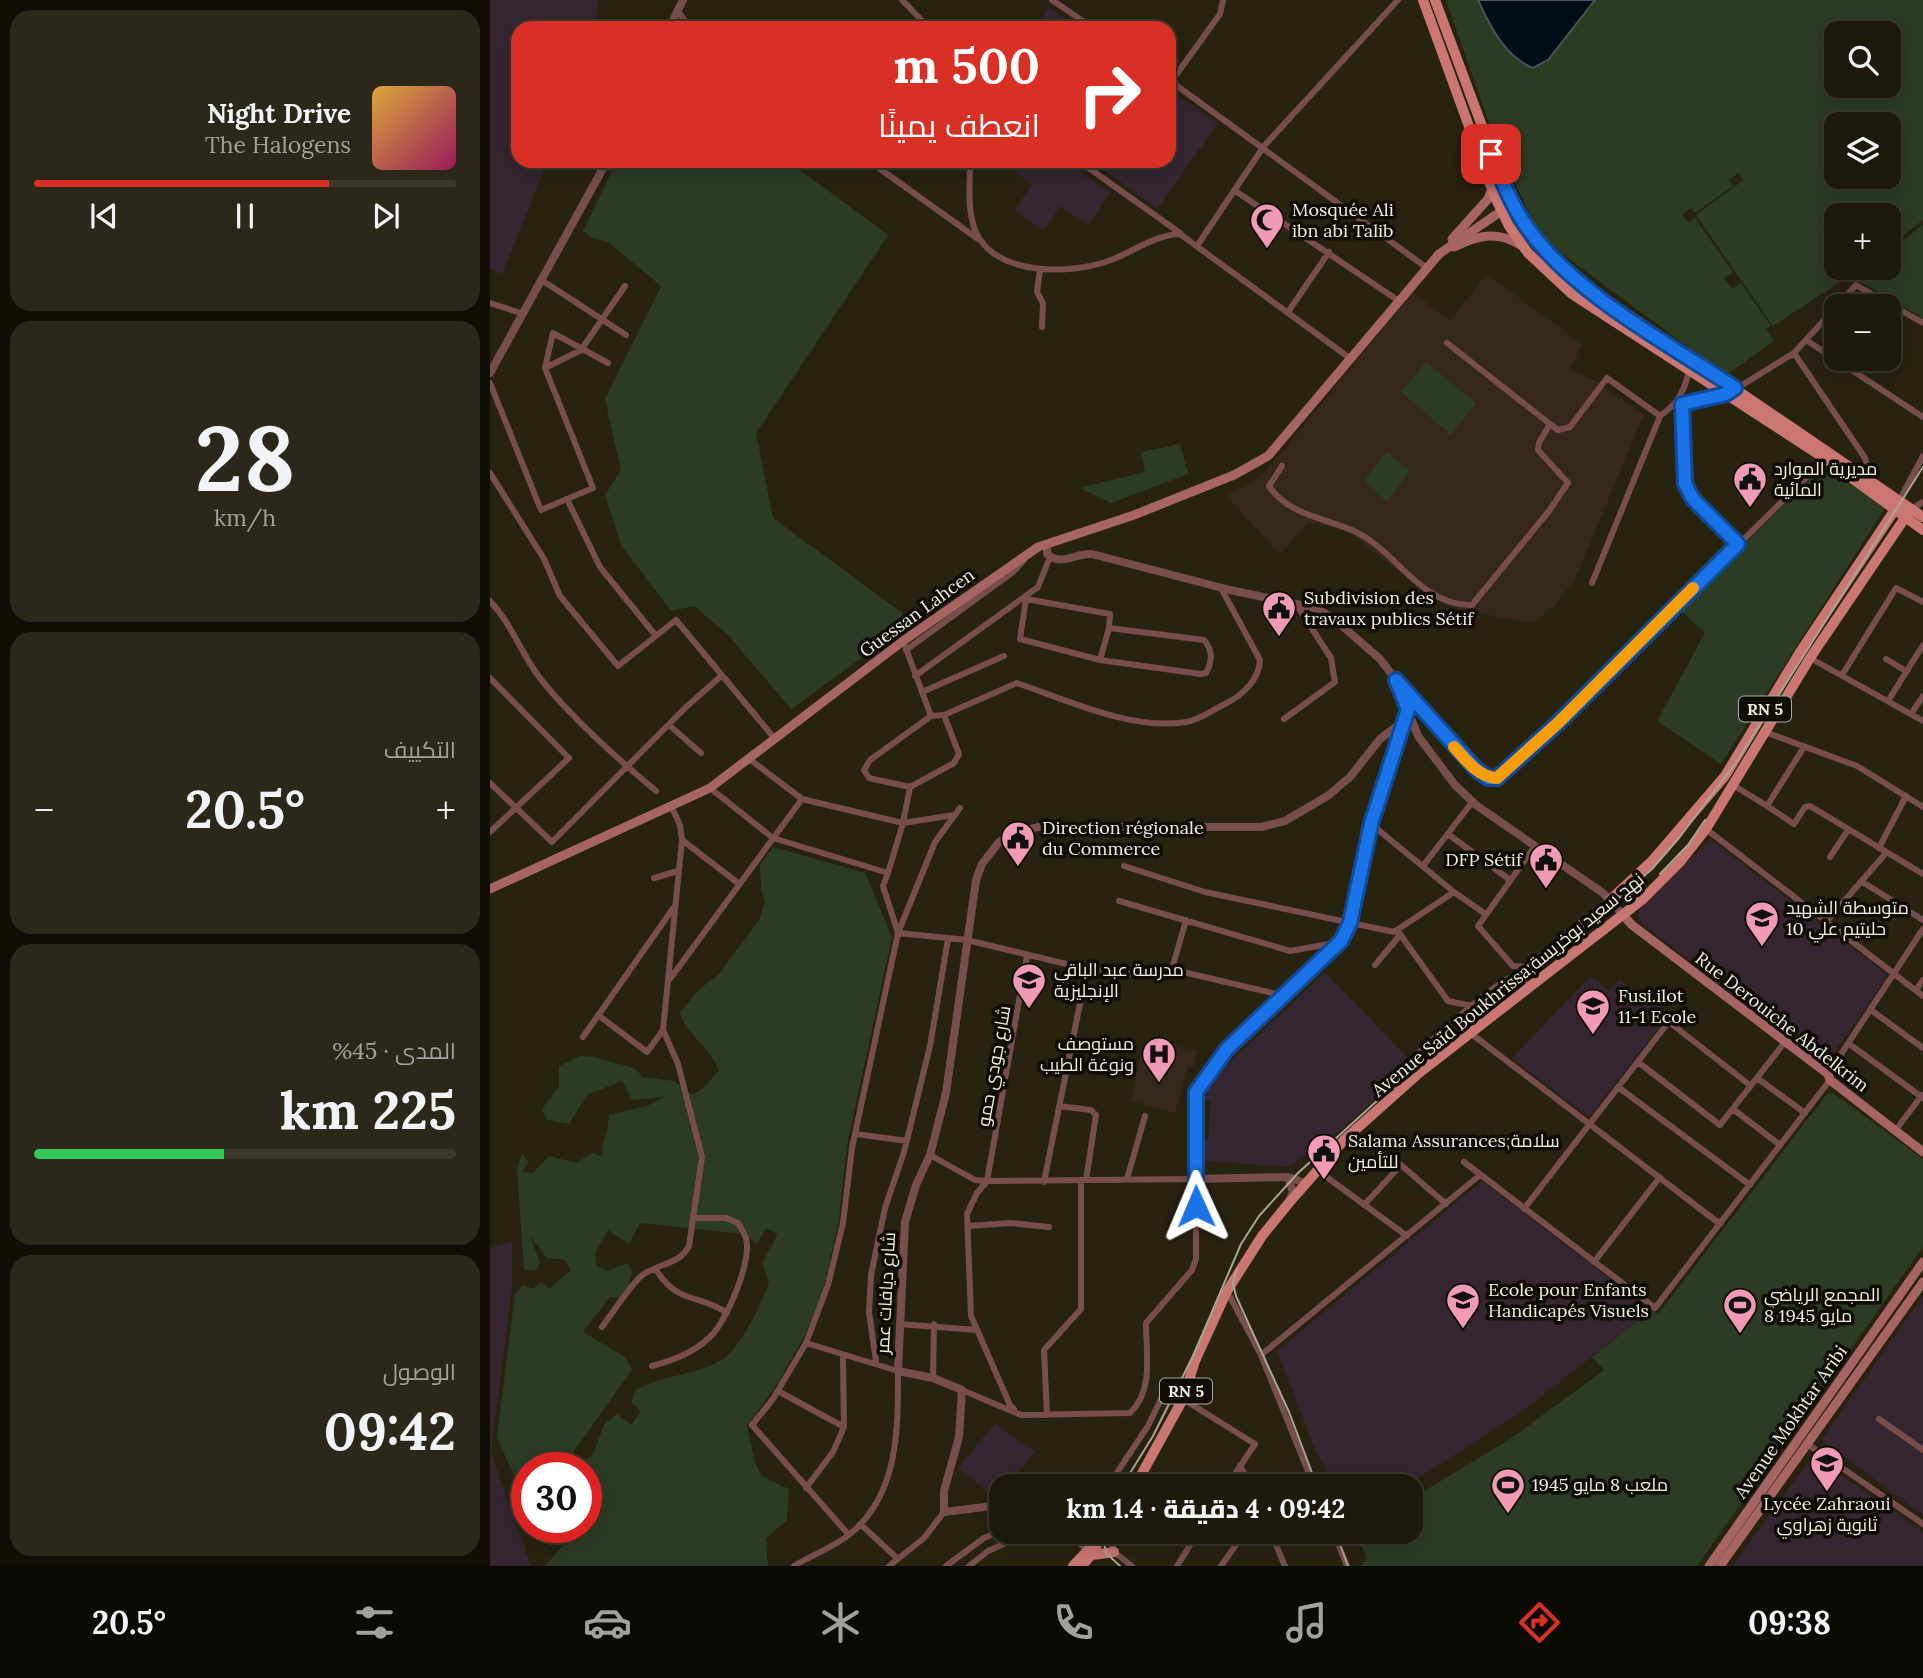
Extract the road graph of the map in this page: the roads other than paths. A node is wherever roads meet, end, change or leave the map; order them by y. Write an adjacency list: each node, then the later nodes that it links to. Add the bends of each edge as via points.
1 (683, 0): 8 (street)
2 (902, 0): 11 (street)
3 (1052, 0): 12 (street)
4 (1223, 0): 13 (street, via 1220,14)
5 (1398, 0): 15 (street)
6 (1423, 0): 20 (main road)
7 (1435, 0): 22 (main road)
8 (677, 10): 9 (street); 10 (street)
9 (672, 21)
10 (685, 21)
11 (922, 21)
12 (1083, 21)
13 (1176, 73)
14 (1176, 85): 15 (street)
15 (1264, 146): 21 (street); 30 (street)
16 (603, 168): 32 (street)
17 (879, 168): 25 (street)
18 (970, 168): 25 (street, via 972,216)
19 (1089, 168): 24 (street)
20 (1492, 189): 23 (main road); 29 (main road, via 1488,200)
21 (1234, 190): 26 (street); 28 (street)
22 (1513, 203): 23 (main road); 56 (main road, via 1528,229 1571,277)
23 (1500, 210): 27 (main road); 29 (main road)
24 (1180, 234): 26 (street); 31 (street, via 1156,238 1094,265)
25 (982, 242): 31 (street, via 1008,261)
26 (1197, 246): 39 (street)
27 (1524, 248): 29 (main road, via 1501,234); 54 (main road, via 1572,294)
28 (1329, 251): 36 (street); 39 (street)
29 (1439, 254): 30 (main road, Guessan Lahcen)
30 (1427, 268): 36 (main road, Guessan Lahcen)
31 (1040, 270): 44 (street, via 1037,292 1043,303)
32 (543, 281): 40 (street); 41 (street)
33 (625, 286): 41 (street)
34 (1848, 294): 35 (street, via 1856,285)
35 (1872, 294)
36 (1399, 301): 50 (main road, Guessan Lahcen)
37 (490, 303): 40 (street)
38 (1901, 311): 43 (street)
39 (1288, 312): 50 (street)
40 (524, 314): 52 (street)
41 (602, 319): 45 (street); 48 (street)
42 (1824, 320): 46 (street)
43 (1923, 323)
44 (1042, 327)
45 (626, 335)
46 (1806, 340): 49 (street); 60 (street)
47 (1447, 343): 61 (street)
48 (581, 350): 51 (street); 53 (street); 53 (street, via 553,333)
49 (1794, 353): 56 (street); 66 (street, via 1865,458)
50 (1351, 359): 75 (main road, Guessan Lahcen, via 1283,441 1253,466)
51 (608, 363)
52 (491, 368)
53 (545, 368): 68 (street, via 593,488)
54 (1689, 371): 57 (main road); 58 (street)
55 (490, 383): 68 (street, via 541,510)
56 (1738, 390): 57 (street); 62 (main road)
57 (1726, 394): 58 (street); 62 (main road)
58 (1678, 405): 59 (street); 74 (street, via 1685,484 1693,499)
59 (1660, 416): 61 (street, via 1607,378 1570,427 1558,430); 77 (street)
60 (1923, 417)
61 (1550, 424): 64 (street, via 1538,450 1568,483 1472,605 1454,606 1437,597 1353,531 1307,517 1269,485)
62 (1828, 456): 66 (main road); 70 (main road); 74 (street)
63 (1923, 456): 70 (street)
64 (1282, 466)
65 (490, 472): 67 (street)
66 (1872, 484): 70 (main road)
67 (493, 485): 84 (street, via 544,559 560,596 618,666)
68 (567, 499): 84 (street, via 600,567)
69 (1923, 502): 71 (street)
70 (1896, 506): 71 (main road); 150 (main road, Avenue Saïd Boukhrissa;نهج سعيد بوخريسة / RN 5, via 1725,776 1652,862)
71 (1908, 514): 72 (main road); 73 (main road); 88 (main road, Avenue Saïd Boukhrissa;نهج سعيد بوخريسة / RN 5)
72 (1923, 517)
73 (1923, 530)
74 (1738, 544): 95 (street, via 1497,778 1488,778 1476,769)
75 (1047, 545): 76 (street); 85 (main road, Guessan Lahcen)
76 (1050, 557): 78 (street, via 1063,561 1080,553 1092,554); 79 (street, via 1042,582)
77 (1592, 583)
78 (1221, 588): 82 (street); 102 (street, via 1260,660 1260,673 1244,692 1194,720 1158,722 1111,716 1017,683)
79 (1026, 597): 83 (street, via 1106,612 1112,617); 90 (street, via 1020,639); 93 (street)
80 (490, 601): 113 (street, via 509,623 544,684)
81 (1923, 602): 92 (street, via 1911,591 1896,588)
82 (1296, 604): 95 (street, via 1333,618 1380,659); 104 (street, via 1331,658 1335,682)
83 (1110, 628): 90 (street); 90 (street, via 1204,640 1211,653 1209,668 1201,674)
84 (656, 636): 94 (street, via 676,620)
85 (905, 645): 93 (street); 109 (main road, Guessan Lahcen)
86 (1923, 645): 91 (street)
87 (1004, 656): 97 (street)
88 (1810, 658): 92 (street); 108 (main road, Avenue Saïd Boukhrissa;نهج سعيد بوخريسة / RN 5)
89 (1886, 659): 91 (street)
90 (1100, 660)
91 (1906, 671): 99 (street)
92 (1842, 675): 99 (street)
93 (915, 676): 97 (street)
94 (720, 677): 107 (street); 109 (street)
95 (1396, 680): 100 (street)
96 (492, 683): 124 (street, via 569,758)
97 (922, 692): 103 (street)
98 (1923, 696): 101 (street)
99 (1888, 701): 101 (street)
100 (1408, 709): 105 (street); 121 (street, via 1418,736 1437,765)
101 (1911, 714): 106 (street)
102 (944, 715): 103 (street); 116 (street, via 958,759)
103 (931, 716): 116 (street, via 870,760 864,770 869,778)
104 (1284, 719)
105 (1405, 720): 129 (street); 164 (street, شارع ديافات عمر, via 1380,739 1329,795 1285,821 1261,827 1038,827 1011,834 989,851 982,864)
106 (1923, 721)
107 (669, 725): 111 (street); 113 (street)
108 (1765, 732): 110 (street); 115 (main road, Avenue Saïd Boukhrissa;نهج سعيد بوخريسة / RN 5)
109 (775, 739): 112 (main road, Guessan Lahcen)
110 (1804, 747): 119 (street, via 1857,766); 122 (street)
111 (701, 752)
112 (748, 758): 117 (main road, Guessan Lahcen); 120 (street)
113 (627, 766): 118 (street); 124 (street, via 552,842)
114 (490, 783): 124 (street)
115 (1733, 785): 122 (street); 130 (main road, Avenue Saïd Boukhrissa;نهج سعيد بوخريسة / RN 5)
116 (911, 787): 128 (street)
117 (710, 788): 125 (main road, Guessan Lahcen); 134 (street)
118 (656, 791)
119 (1906, 796): 123 (street); 137 (street)
120 (802, 799): 128 (street); 134 (street)
121 (1473, 801): 133 (street); 136 (street)
122 (1767, 806): 131 (street, via 1794,824 1810,806)
123 (1923, 807)
124 (514, 808): 132 (street)
125 (671, 808): 135 (street); 148 (main road, Guessan Lahcen)
126 (960, 808): 127 (street)
127 (954, 815): 128 (street); 162 (street, via 935,842)
128 (903, 823): 142 (street)
129 (1371, 824): 140 (street); 159 (street)
130 (1706, 829): 155 (main road, Avenue Saïd Boukhrissa;نهج سعيد بوخريسة / RN 5, via 1664,879); 158 (street)
131 (1847, 830): 137 (street); 138 (street)
132 (490, 832)
133 (1448, 834): 140 (street); 145 (street)
134 (773, 838): 142 (street); 147 (street)
135 (682, 840): 141 (street); 147 (street)
136 (1535, 846): 145 (street); 150 (street)
137 (1882, 850): 143 (street); 146 (street)
138 (1830, 857)
139 (1124, 866): 159 (street, via 1205,892)
140 (1423, 866): 149 (street)
141 (678, 871): 144 (street); 152 (street)
142 (888, 873): 162 (street, via 883,886)
143 (1923, 874)
144 (654, 878)
145 (1510, 880): 154 (street)
146 (1861, 881): 157 (street); 158 (street)
147 (738, 883): 172 (street)
148 (490, 889)
149 (1454, 891): 154 (street); 161 (street)
150 (1610, 900): 155 (street)
151 (1119, 901): 156 (street)
152 (675, 905): 172 (street); 179 (street)
153 (1599, 907): 154 (street, via 1527,967 1513,966 1478,926)
154 (1484, 913)
155 (1623, 915): 173 (main road, Avenue Saïd Boukhrissa;نهج سعيد بوخريسة / RN 5); 183 (main road, Rue Derouiche Abdelkrim)
156 (1186, 920): 165 (street, via 1290,951); 169 (street)
157 (1923, 920)
158 (1826, 922): 170 (street)
159 (1350, 923): 161 (street); 165 (street)
160 (1923, 929): 170 (street)
161 (1399, 932): 167 (street); 177 (street, via 1448,1001)
162 (898, 933): 163 (street); 199 (street)
163 (948, 939): 164 (street); 200 (street, via 930,1046)
164 (967, 940): 166 (street); 203 (street, شارع ديافات عمر, via 946,1093)
165 (1341, 941): 175 (street)
166 (1027, 956): 168 (street); 212 (street, شارع جودي حمو)
167 (1374, 965)
168 (1087, 969): 169 (street, via 1131,974); 193 (street)
169 (1172, 969): 175 (street)
170 (1895, 975): 174 (street); 178 (street)
171 (1923, 980): 174 (street)
172 (668, 981): 180 (street)
173 (1533, 982): 177 (street, via 1509,978); 181 (main road, Avenue Saïd Boukhrissa;نهج سعيد بوخريسة / RN 5)
174 (1916, 990): 176 (street)
175 (1285, 996): 210 (street, via 1227,1049 1196,1092)
176 (1923, 996)
177 (1472, 1006): 187 (street, via 1424,1046 1417,1055)
178 (1871, 1010): 184 (street); 185 (street)
179 (598, 1015): 180 (street, via 647,1052); 182 (street)
180 (663, 1030): 220 (street, via 678,1064 701,1148)
181 (1469, 1032): 187 (main road, Avenue Saïd Boukhrissa;نهج سعيد بوخريسة / RN 5); 197 (street)
182 (583, 1037)
183 (1785, 1042): 188 (main road, Rue Derouiche Abdelkrim); 189 (street)
184 (1849, 1043): 188 (street); 192 (street)
185 (1923, 1048)
186 (1638, 1062): 190 (street, via 1672,1018); 191 (street); 194 (street, via 1720,1125)
187 (1419, 1073): 205 (main road, Avenue Saïd Boukhrissa;نهج سعيد بوخريسة / RN 5)
188 (1829, 1077): 195 (street); 198 (main road, Rue Derouiche Abdelkrim)
189 (1757, 1078): 190 (street); 195 (street)
190 (1751, 1086): 194 (street)
191 (1618, 1087): 197 (street); 215 (street)
192 (1922, 1096): 198 (street)
193 (1059, 1107): 211 (street, via 1091,1110 1096,1115); 213 (street)
194 (1733, 1109): 201 (street)
195 (1805, 1113): 201 (street)
196 (1146, 1116): 209 (street)
197 (1589, 1123): 208 (street); 219 (street)
198 (1895, 1131): 202 (main road, Rue Derouiche Abdelkrim)
199 (856, 1134): 200 (street); 235 (street, via 843,1223 828,1285)
200 (907, 1141): 238 (street, via 885,1208 871,1275 869,1312)
201 (1780, 1145): 215 (street)
202 (1923, 1152)
203 (930, 1155): 212 (street, via 975,1180); 231 (street, شارع ديافات عمر, via 905,1222)
204 (1464, 1162): 206 (street)
205 (1317, 1170): 214 (main road, Avenue Saïd Boukhrissa;نهج سعيد بوخريسة / RN 5); 218 (street)
206 (1480, 1175): 217 (street); 219 (street)
207 (1288, 1177): 210 (street); 214 (street); 216 (street, via 1293,1192)
208 (1660, 1177): 221 (street); 225 (street)
209 (1127, 1179): 210 (street); 211 (street)
210 (1196, 1179): 247 (street, via 1196,1259 1192,1270 1146,1322 1142,1403 1130,1413)
211 (1084, 1180): 213 (street); 247 (street, via 1081,1309 1044,1350)
212 (987, 1181): 213 (street); 222 (street, via 967,1214)
213 (1044, 1182)
214 (1305, 1183): 216 (main road, Avenue Saïd Boukhrissa;نهج سعيد بوخريسة / RN 5)
215 (1749, 1185): 221 (street)
216 (1287, 1204): 229 (main road, Avenue Saïd Boukhrissa;نهج سعيد بوخريسة / RN 5)
217 (1446, 1204): 218 (street, via 1401,1165); 224 (street)
218 (1364, 1205): 224 (street)
219 (1524, 1209): 225 (street)
220 (694, 1218): 227 (street, via 684,1255); 230 (street, via 734,1220 747,1240 737,1290)
221 (1720, 1224): 225 (street, via 1655,1308)
222 (970, 1226): 223 (street, via 1010,1223); 234 (street, via 970,1304)
223 (1049, 1227)
224 (1407, 1236): 236 (street)
225 (1594, 1262)
226 (1923, 1262): 250 (main road, Avenue Mokhtar Aribi)
227 (656, 1270): 230 (street, via 673,1292); 233 (street, via 641,1276)
228 (1923, 1282): 251 (main road, Avenue Mokhtar Aribi)
229 (1227, 1291): 236 (street); 245 (main road, Avenue Saïd Boukhrissa;نهج سعيد بوخريسة / RN 5)
230 (727, 1313): 239 (street, via 711,1336 692,1351)
231 (899, 1324): 232 (street); 240 (street, شارع ديافات عمر)
232 (934, 1325): 234 (street); 241 (street)
233 (602, 1327)
234 (977, 1330): 246 (street, via 1010,1405)
235 (806, 1343): 237 (street); 243 (street)
236 (1261, 1355): 258 (street)
237 (844, 1356): 238 (street); 249 (street)
238 (876, 1362): 240 (street)
239 (652, 1366)
240 (898, 1371): 241 (street); 262 (street, شارع ديافات عمر, via 888,1486)
241 (933, 1378): 242 (street)
242 (962, 1390): 246 (street); 261 (street, via 959,1437 944,1492)
243 (778, 1391): 249 (street); 259 (street, via 752,1425)
244 (1165, 1391): 254 (street)
245 (1183, 1399): 253 (street, via 1255,1444); 255 (main road, Avenue Saïd Boukhrissa;نهج سعيد بوخريسة / RN 5)
246 (1021, 1415): 247 (street)
247 (1047, 1415)
248 (1879, 1419): 252 (street)
249 (844, 1427): 259 (street, via 833,1452)
250 (1798, 1438): 251 (street); 264 (main road, Avenue Mokhtar Aribi)
251 (1808, 1444): 263 (street); 264 (main road, Avenue Mokhtar Aribi)
252 (1923, 1451)
253 (1240, 1465): 256 (street); 257 (street)
254 (1116, 1474)
255 (1142, 1474)
256 (1234, 1474)
257 (1244, 1474)
258 (1309, 1474)
259 (806, 1488): 265 (street)
260 (989, 1506): 261 (street)
261 (944, 1512): 279 (street, via 924,1538)
262 (860, 1524): 265 (street, شارع ديافات عمر); 279 (street)
263 (1923, 1524)
264 (1742, 1528): 291 (main road, Avenue Mokhtar Aribi); 292 (main road, Avenue Mokhtar Aribi)
265 (849, 1535): 280 (street, شارع ديافات عمر)
266 (989, 1536): 267 (street)
267 (984, 1538): 276 (street); 282 (street)
268 (1003, 1544): 276 (street)
269 (1080, 1544): 277 (street)
270 (1095, 1544): 277 (main road)
271 (1110, 1544): 278 (street)
272 (1191, 1544): 287 (street)
273 (1237, 1544): 288 (street)
274 (1276, 1544): 289 (street)
275 (1338, 1544): 290 (street)
276 (988, 1551): 283 (street)
277 (1089, 1552): 278 (main road); 284 (main road); 285 (main road)
278 (1114, 1552): 286 (street)
279 (897, 1558): 281 (street)
280 (794, 1566)
281 (889, 1566)
282 (946, 1566)
283 (969, 1566)
284 (1073, 1566)
285 (1082, 1566)
286 (1132, 1566)
287 (1177, 1566)
288 (1221, 1566)
289 (1286, 1566)
290 (1346, 1566)
291 (1709, 1566)
292 (1720, 1566)

